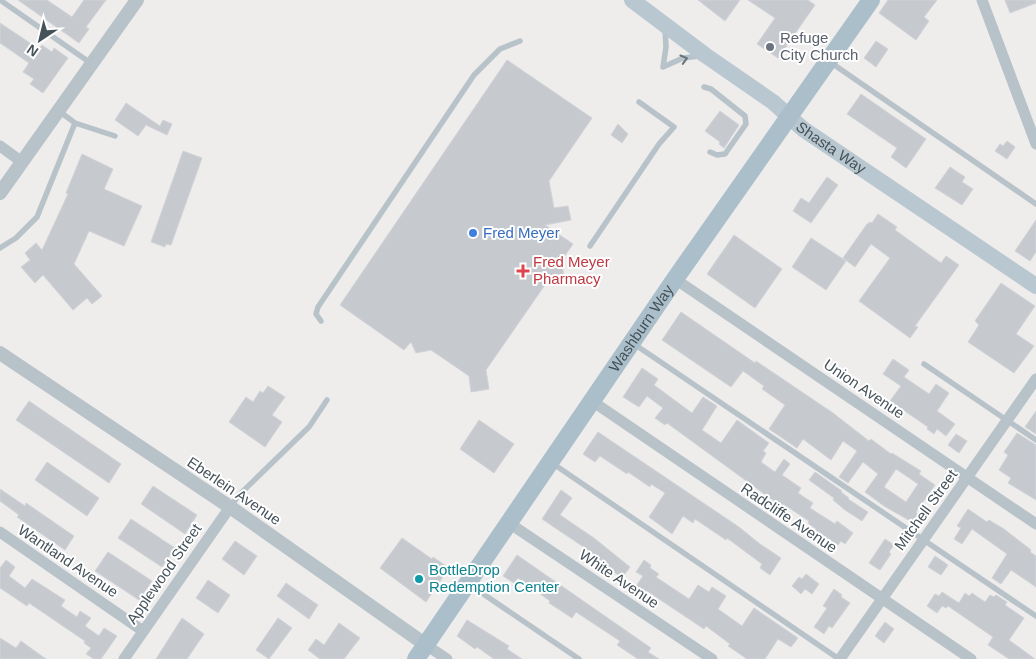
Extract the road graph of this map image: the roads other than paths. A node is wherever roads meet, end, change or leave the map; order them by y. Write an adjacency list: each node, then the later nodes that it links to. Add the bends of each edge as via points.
1 (0, 0): 10 (lane)
2 (136, 0): 10 (street)
3 (632, 0): 6 (main road, Shasta Way)
4 (871, 0): 9 (main road, Washburn Way)
5 (982, 0): 17 (street)
6 (665, 24): 8 (main road, Shasta Way); 8 (lane, one-way to 8, via 663,67 683,58)
7 (520, 40): 27 (lane, via 500,49 474,75 318,307 316,314)
8 (705, 55): 14 (main road, Shasta Way)
9 (829, 61): 14 (main road, Washburn Way); 22 (lane)
10 (92, 64): 13 (street)
11 (704, 87): 19 (lane, via 745,116 746,124 725,154)
12 (639, 102): 23 (lane, via 674,127)
13 (59, 111): 15 (lane); 20 (street)
14 (789, 116): 25 (main road, Washburn Way); 26 (main road, Shasta Way, via 803,129)
15 (75, 123): 16 (lane); 24 (lane, via 37,217 16,238)
16 (115, 136)
17 (1036, 144)
18 (0, 146): 20 (street)
19 (710, 152)
20 (22, 162): 21 (street)
21 (0, 193)
22 (1036, 204)
23 (590, 246)
24 (0, 248)
25 (676, 279): 28 (main road, Washburn Way); 37 (street, Union Avenue)
26 (1036, 286)
27 (321, 321)
28 (632, 343): 33 (main road, Washburn Way); 42 (lane)
29 (0, 353): 38 (street, Eberlein Avenue)
30 (924, 364): 34 (lane)
31 (1036, 379): 34 (street, Mitchell Street)
32 (327, 400): 38 (lane, via 309,427)
33 (592, 401): 36 (main road, Washburn Way); 44 (street, Radcliffe Avenue)
34 (1008, 420): 35 (lane); 37 (street, Mitchell Street)
35 (1036, 440)
36 (550, 462): 39 (main road, Washburn Way); 52 (lane)
37 (968, 477): 40 (street, Union Avenue); 42 (street, Mitchell Street)
38 (230, 507): 46 (street, Applewood Street); 47 (street, Eberlein Avenue)
39 (509, 523): 43 (main road, Washburn Way); 51 (street, White Avenue)
40 (1036, 524)
41 (0, 532): 46 (street, Wantland Avenue)
42 (923, 540): 44 (street, Mitchell Street); 45 (lane)
43 (468, 583): 47 (main road, Washburn Way); 50 (lane)
44 (881, 599): 52 (street, Mitchell Street); 53 (street, Radcliffe Avenue)
45 (1036, 616)
46 (143, 631): 48 (street, Applewood Street)
47 (421, 652): 49 (street, Eberlein Avenue)
48 (124, 659)
49 (447, 659)
50 (579, 659)
51 (712, 659)
52 (840, 659)
53 (971, 659)

